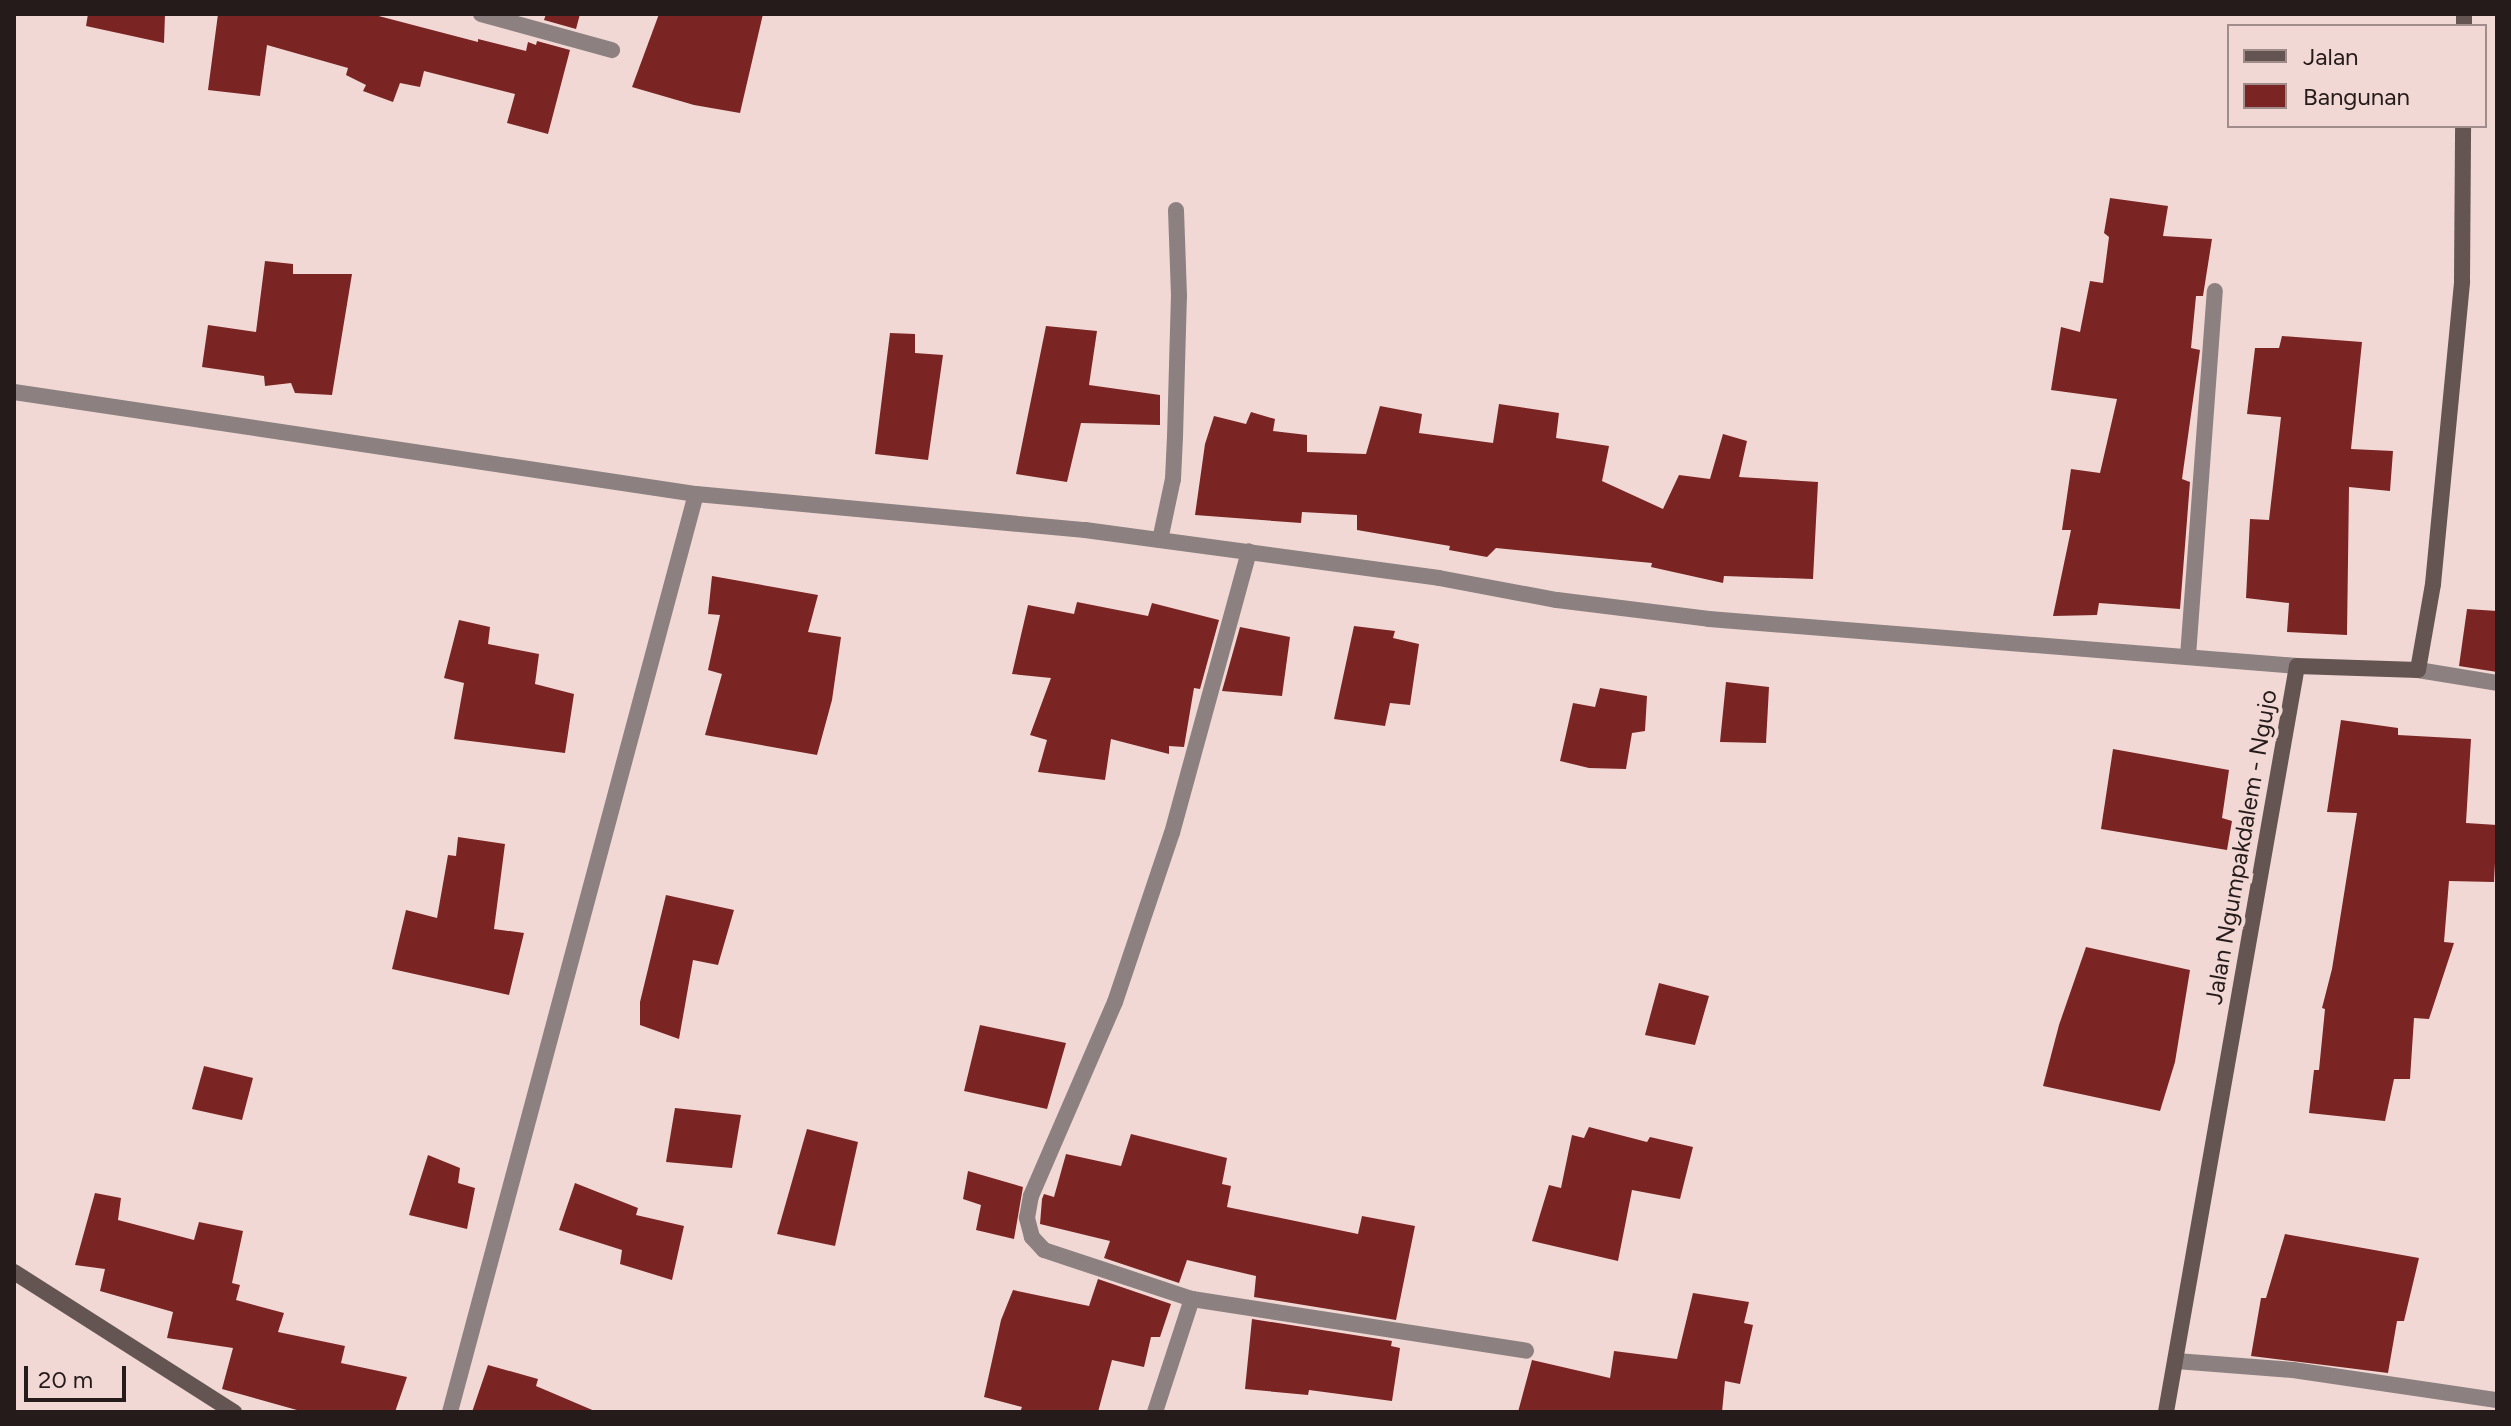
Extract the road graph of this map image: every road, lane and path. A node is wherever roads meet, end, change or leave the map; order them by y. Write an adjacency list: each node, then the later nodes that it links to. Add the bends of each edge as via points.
1 (481, 14): 2 (street)
2 (612, 50)
3 (2463, 128): 12 (street, via 2462,281 2433,584)
4 (1176, 210): 8 (street, via 1173,479)
5 (2215, 291): 10 (street)
6 (14, 392): 7 (street)
7 (696, 494): 8 (street); 20 (street)
8 (1160, 540): 9 (street)
9 (1249, 551): 10 (street, via 1709,619); 15 (street, via 1172,833 1115,1002 1031,1196 1027,1218 1032,1237 1044,1250)
10 (2188, 656): 11 (street)
11 (2297, 666): 12 (street, Jalan Ngumpakdalem - Ngujo); 17 (street, Jalan Ngumpakdalem - Ngujo)
12 (2418, 670): 13 (street)
13 (2497, 683)
14 (14, 1272): 19 (street)
15 (1192, 1299): 16 (street); 21 (street)
16 (1526, 1351)
17 (2176, 1361): 18 (street, via 2293,1370); 22 (street, Jalan Ngumpakdalem - Ngujo)
18 (2497, 1400)
19 (234, 1412)
20 (450, 1412)
21 (1155, 1412)
22 (2166, 1412)

